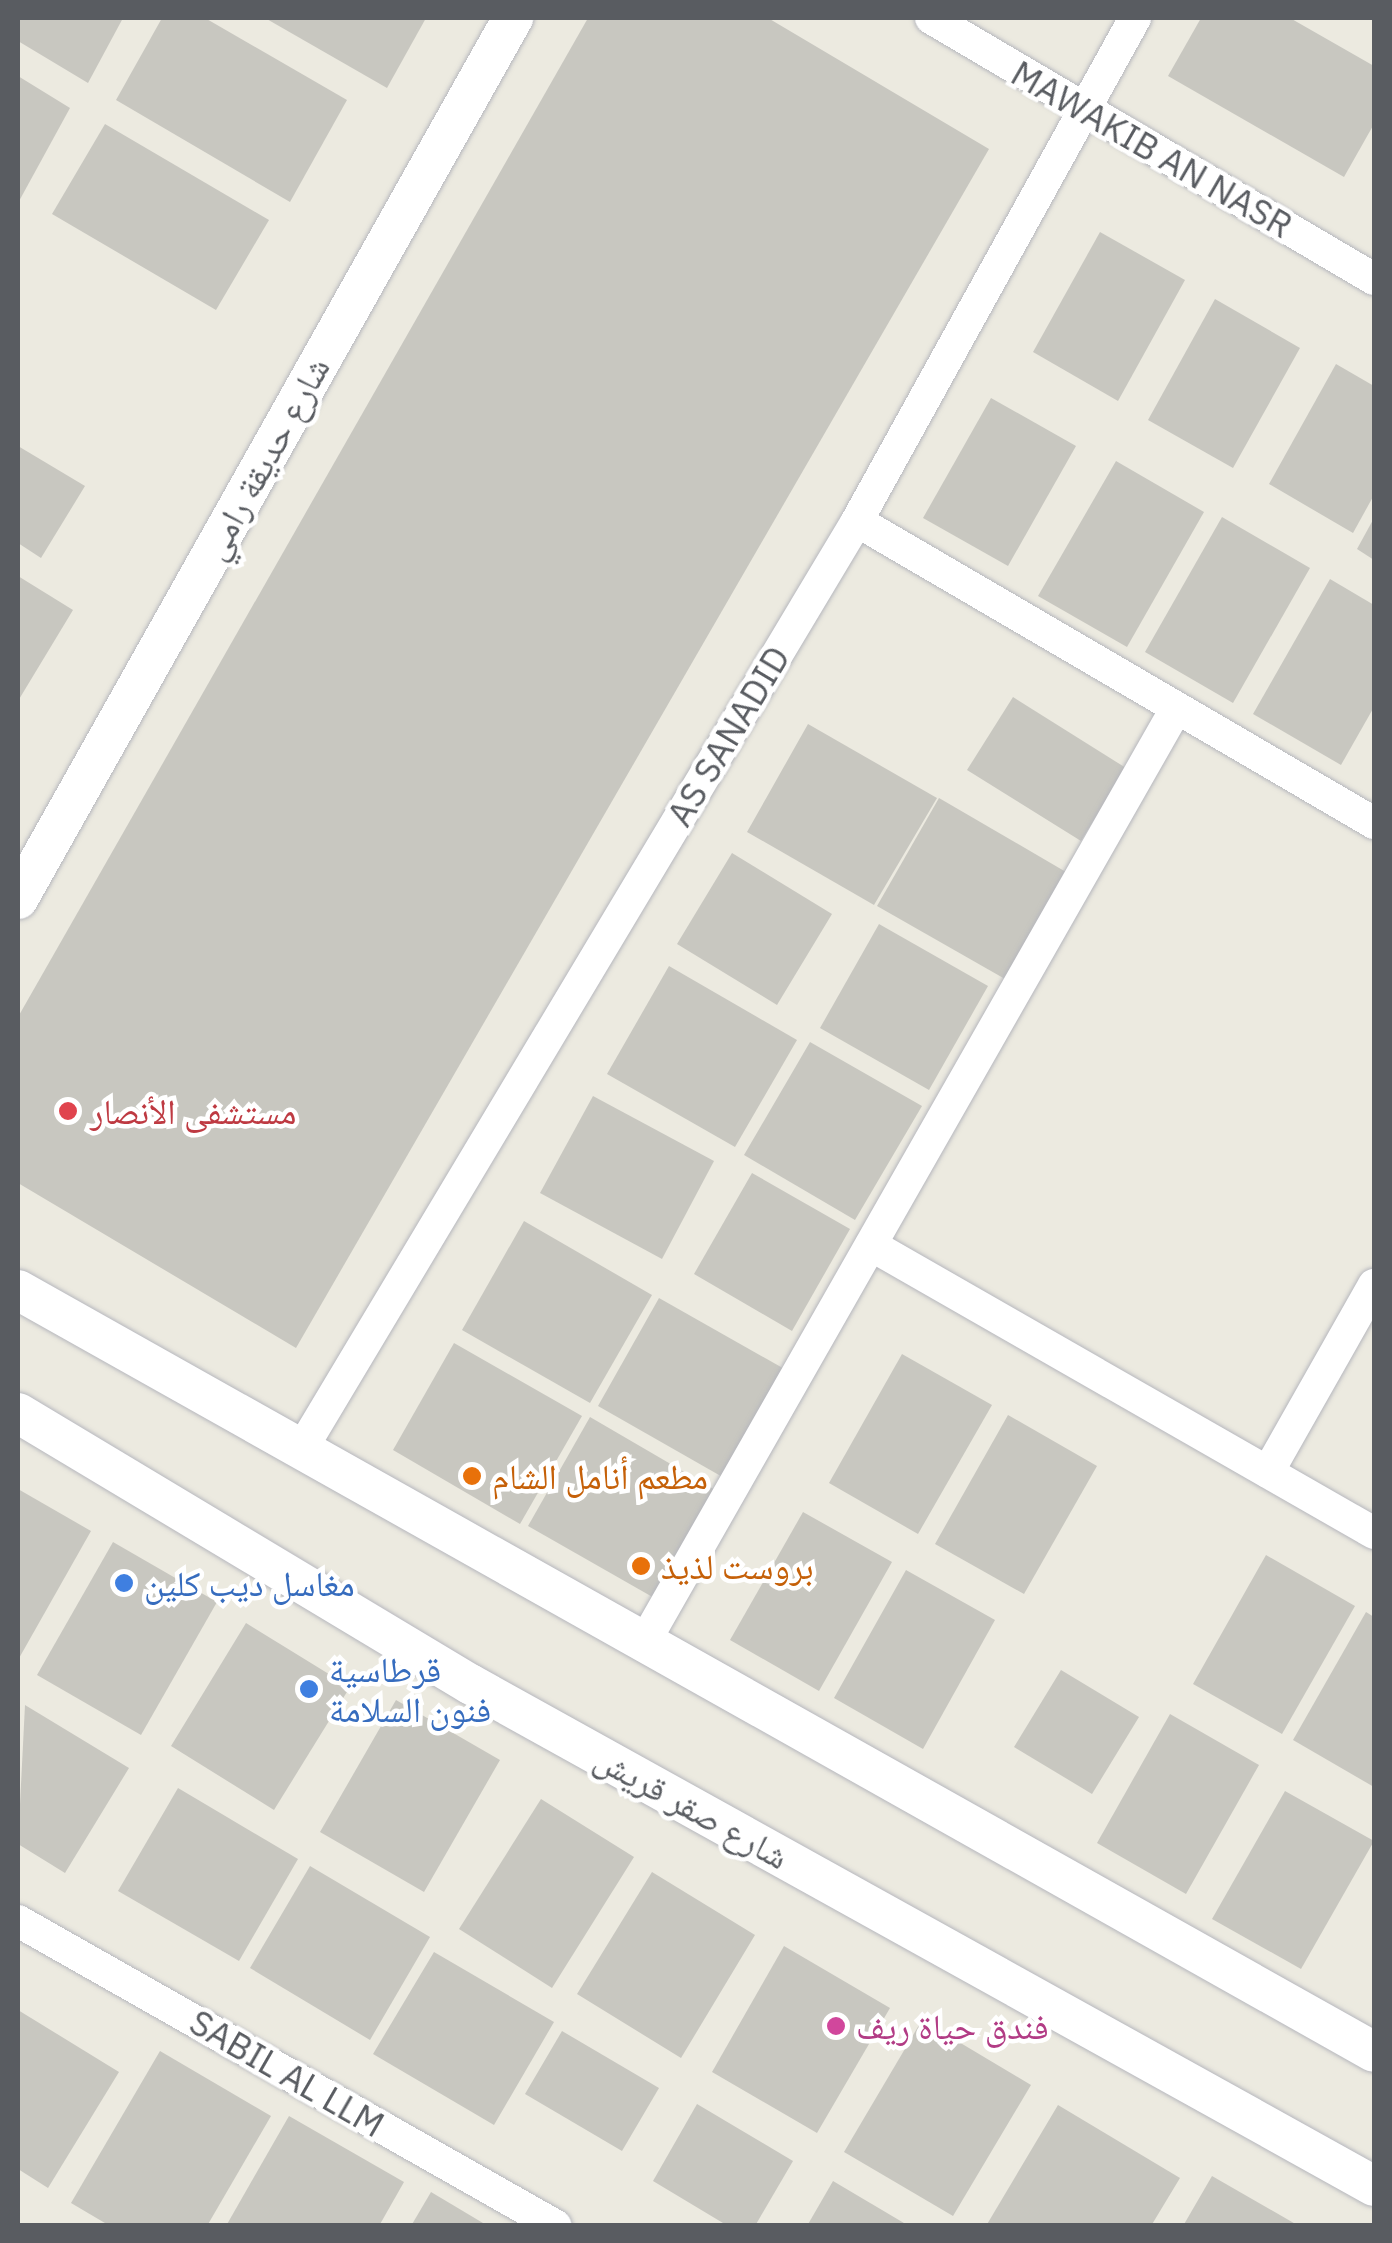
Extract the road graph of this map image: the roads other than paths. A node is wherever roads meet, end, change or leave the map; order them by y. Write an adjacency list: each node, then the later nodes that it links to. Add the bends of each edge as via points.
1 (513, 18): 9 (street, شارع حديقة رامي)
2 (931, 18): 4 (street, MAWAKIB AN NASR)
3 (1135, 18): 4 (street, AS SANADID)
4 (1084, 111): 5 (street, MAWAKIB AN NASR); 6 (street, AS SANADID)
5 (1374, 278)
6 (857, 521): 7 (street); 14 (street, AS SANADID)
7 (1176, 709): 8 (street); 10 (street)
8 (1374, 823)
9 (18, 899)
10 (871, 1246): 15 (street); 17 (street)
11 (1374, 1285): 15 (street)
12 (18, 1290): 14 (street)
13 (18, 1414): 20 (street, شارع صقر قريش, via 470,1684)
14 (304, 1445): 17 (street)
15 (1268, 1472): 16 (street)
16 (1374, 1533)
17 (646, 1641): 19 (street)
18 (18, 1920): 21 (street, SABIL AL LLM)
19 (1374, 2052)
20 (1374, 2186)
21 (556, 2226)

